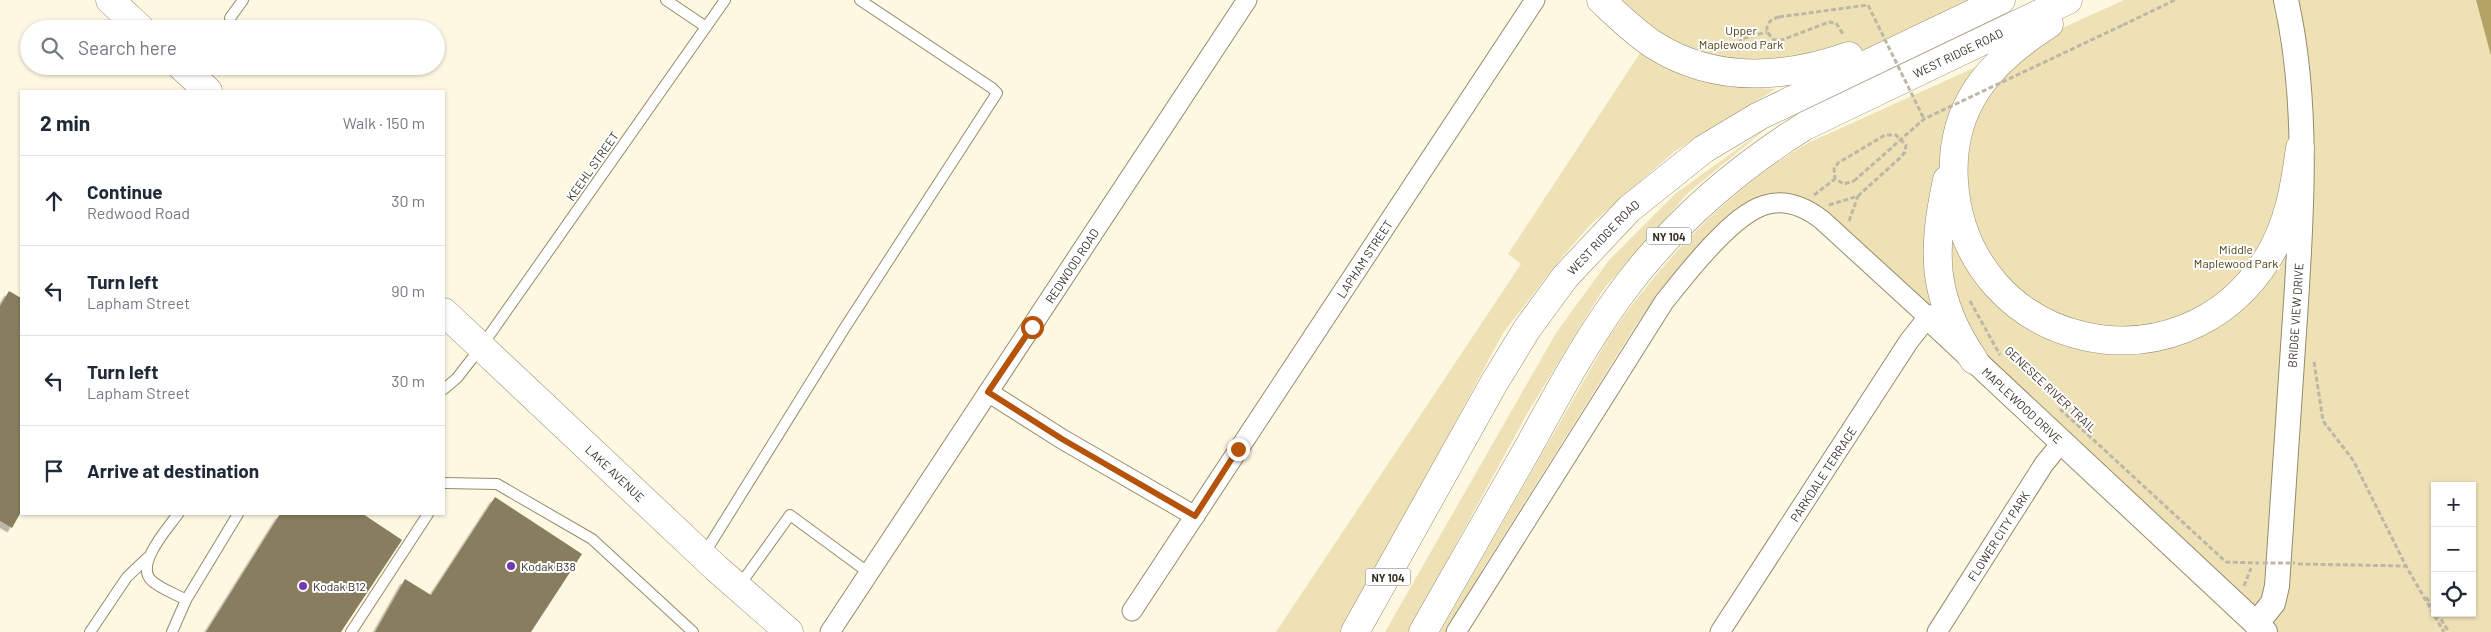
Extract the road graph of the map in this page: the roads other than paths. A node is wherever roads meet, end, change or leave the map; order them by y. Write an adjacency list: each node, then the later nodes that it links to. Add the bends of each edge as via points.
1 (110, 0): 14 (main road)
2 (242, 0): 13 (lane)
3 (666, 0): 15 (lane)
4 (725, 0): 15 (lane, KEEHL STREET)
5 (860, 0): 33 (lane, via 997,93)
6 (1247, 0): 25 (street, REDWOOD ROAD)
7 (1535, 0): 31 (street, LAPHAM STREET)
8 (1601, 0): 9 (main road, via 1641,36 1680,59 1723,72 1761,74 1791,72 1831,62)
9 (1999, 0): 32 (main road, WEST RIDGE ROAD / NY 104, via 1758,116 1704,149 1629,209 1565,278 1527,329)
10 (2068, 0): 48 (main road, WEST RIDGE ROAD / NY 104, via 1805,126 1734,176 1680,224 1638,271 1600,323)
11 (2086, 0): 18 (main road, via 2022,42 1995,65 1974,93)
12 (2286, 0): 19 (street, BRIDGE VIEW DRIVE, via 2297,65)
13 (230, 18)
14 (131, 20)
15 (706, 27): 22 (lane, KEEHL STREET)
16 (191, 75): 17 (main road)
17 (207, 90)
18 (1956, 136): 19 (main road, via 1953,174 1957,210 1967,242 1985,273 2010,300 2037,319 2069,333 2112,341 2150,339 2180,330 2216,312 2245,287 2269,256 2281,233); 23 (main road, via 1938,224 1936,254 1949,313)
19 (2300, 148): 39 (street, BRIDGE VIEW DRIVE, via 2298,273 2277,586 2273,602)
20 (445, 313): 22 (main road, LAKE AVENUE)
21 (1928, 318): 23 (street, MAPLEWOOD DRIVE); 49 (street, MAPLEWOOD DRIVE, via 1816,216 1792,204 1767,204 1747,212 1698,260 1664,302); 50 (street, PARKDALE TERRACE, via 1909,341)
22 (480, 346): 24 (lane, KEEHL STREET, via 457,378); 33 (main road, LAKE AVENUE)
23 (1974, 360): 26 (street, MAPLEWOOD DRIVE)
24 (445, 388)
25 (988, 392): 31 (street); 35 (street, REDWOOD ROAD)
26 (2062, 442): 39 (street, MAPLEWOOD DRIVE); 51 (street, FLOWER CITY PARK, via 2044,464)
27 (445, 485): 43 (lane, via 497,484 592,539)
28 (177, 515): 34 (lane)
29 (237, 515): 37 (lane)
30 (427, 515): 42 (lane)
31 (1195, 516): 38 (street, LAPHAM STREET)
32 (1418, 521): 46 (main road, WEST RIDGE ROAD / NY 104); 47 (main road)
33 (703, 555): 36 (main road, LAKE AVENUE)
34 (147, 558): 37 (lane, via 148,575 152,581); 40 (lane, via 128,577)
35 (869, 573): 36 (lane, via 790,515); 45 (street, REDWOOD ROAD)
36 (738, 587): 44 (main road, LAKE AVENUE)
37 (186, 600): 41 (lane)
38 (1132, 611)
39 (2257, 629)
40 (90, 632)
41 (172, 632)
42 (351, 632)
43 (693, 632)
44 (789, 632)
45 (830, 632)
46 (1355, 632)
47 (1370, 632)
48 (1423, 632)
49 (1456, 632)
50 (1720, 632)
51 (1937, 632)

